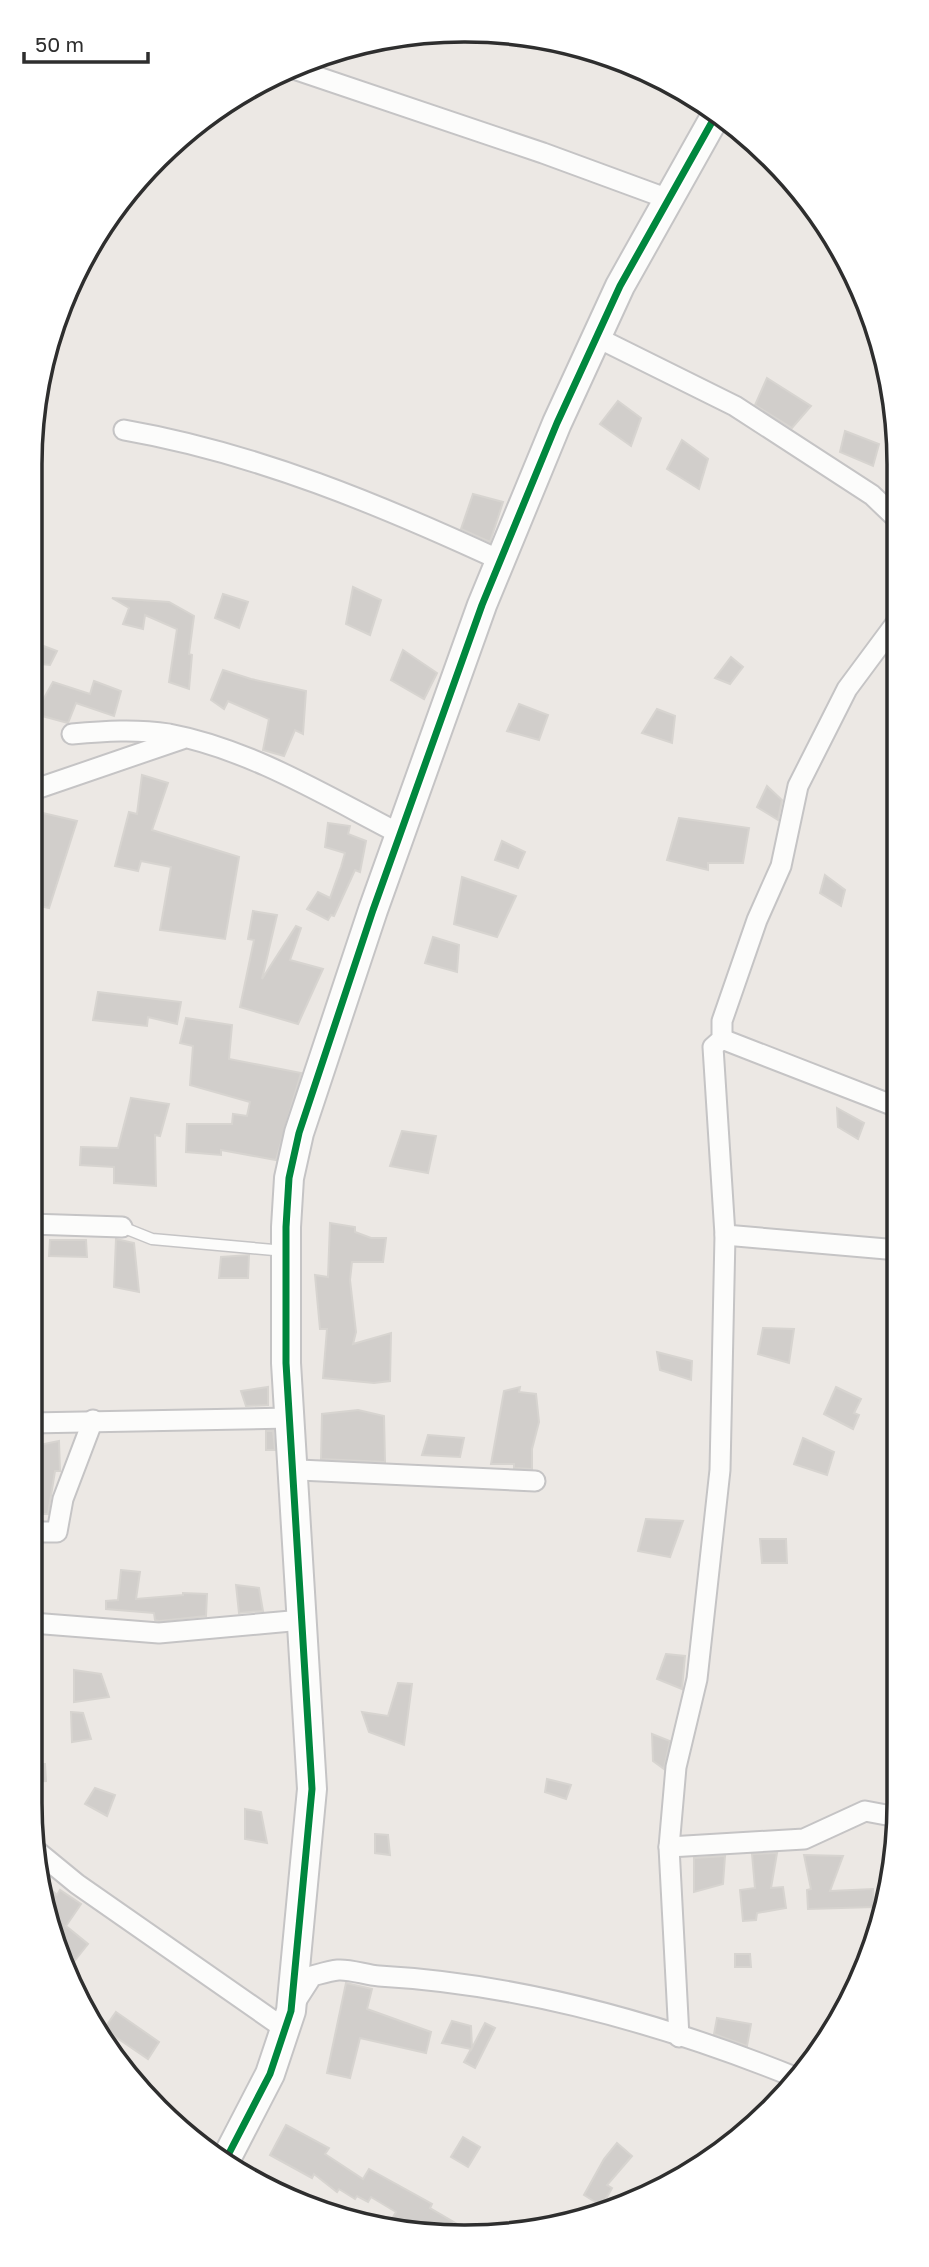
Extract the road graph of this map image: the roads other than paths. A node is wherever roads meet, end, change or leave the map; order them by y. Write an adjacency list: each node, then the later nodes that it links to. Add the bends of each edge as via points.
1 (306, 73): 3 (street)
2 (712, 122): 3 (street)
3 (671, 200): 4 (street)
4 (596, 337): 6 (street, via 735,406); 7 (street)
5 (124, 430): 7 (street, via 192,442 299,477 418,522)
6 (887, 509)
7 (502, 561): 12 (street)
8 (887, 634): 13 (street, via 847,689 798,786 781,866 752,932 722,1021)
9 (72, 734): 10 (street, via 121,730)
10 (183, 739): 11 (street); 12 (street, via 294,779)
11 (42, 787)
12 (400, 834): 19 (street, via 299,1133 289,1178)
13 (722, 1039): 14 (street); 17 (street, via 713,1047)
14 (887, 1103)
15 (42, 1224): 16 (street)
16 (122, 1227): 19 (lane, via 152,1239)
17 (725, 1235): 18 (street); 29 (street, via 720,1470 697,1679 676,1767)
18 (887, 1249)
19 (286, 1251): 20 (street)
20 (289, 1418): 21 (street); 23 (street)
21 (93, 1420): 22 (street); 25 (street, via 63,1499 57,1532)
22 (42, 1422)
23 (292, 1466): 24 (street, via 299,1470); 26 (street)
24 (535, 1481)
25 (42, 1532)
26 (302, 1620): 27 (street, via 159,1633); 31 (street, via 312,1789)
27 (42, 1624)
28 (887, 1815): 29 (street, via 865,1811 804,1839)
29 (669, 1847): 32 (street)
30 (46, 1859): 31 (street, via 77,1884)
31 (288, 2020): 32 (street, via 312,1976 340,1969 435,1979 589,2009); 34 (street, via 270,2074)
32 (679, 2037): 33 (street)
33 (788, 2074)
34 (229, 2153)

